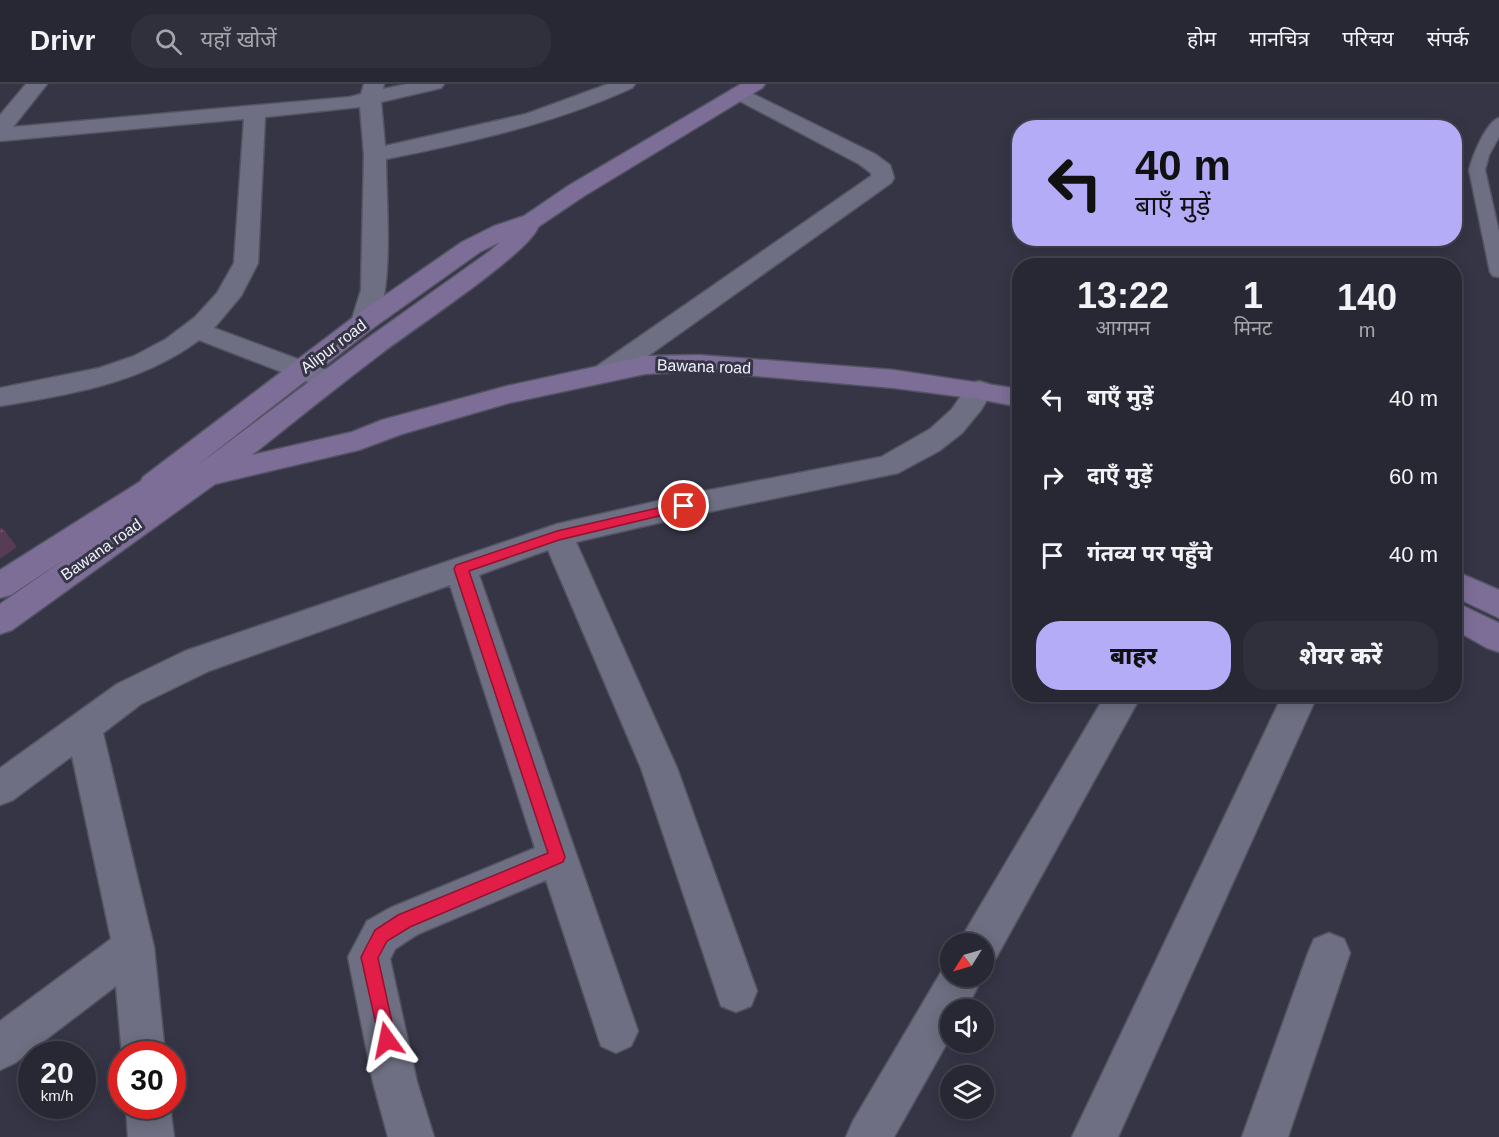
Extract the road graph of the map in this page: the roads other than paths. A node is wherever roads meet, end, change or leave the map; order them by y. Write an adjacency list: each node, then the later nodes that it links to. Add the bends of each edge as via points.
1 (37, 84): 8 (street)
2 (434, 84): 5 (street)
3 (625, 84): 10 (street, via 534,121)
4 (747, 89): 11 (street, Alipur road); 16 (street, via 867,159 882,170 883,177)
5 (372, 92): 6 (street, via 289,101); 10 (street)
6 (255, 113): 9 (street); 14 (street, via 246,263 237,286 219,311)
7 (1499, 123): 12 (lane, via 1477,170)
8 (0, 129)
9 (0, 135)
10 (375, 155): 13 (street, via 374,290)
11 (532, 221): 13 (street, Alipur road, via 485,238); 17 (street, Alipur road, via 522,236 499,256)
12 (1499, 272)
13 (364, 322): 15 (street, Alipur road)
14 (196, 330): 15 (street); 18 (street, via 169,349 129,368 94,380)
15 (303, 369): 17 (street); 24 (street, Alipur road)
16 (607, 372): 20 (street, Bawana road, via 645,365 699,363 894,380); 22 (street, Bawana road, via 507,395)
17 (328, 380): 23 (street, Alipur road)
18 (0, 398)
19 (1012, 398): 20 (street, Bawana road)
20 (974, 400): 21 (street, Bawana road); 22 (street, Bawana road, via 891,400 708,385 661,385 605,394 423,437); 25 (street, via 939,438 888,466 684,506)
21 (1012, 417)
22 (359, 440): 23 (street, Bawana road)
23 (202, 478): 24 (street, Bawana road); 31 (street, Bawana road)
24 (146, 490): 27 (street, Bawana road)
25 (557, 536): 26 (street); 42 (street, via 659,768)
26 (461, 569): 35 (street, via 196,661 129,694); 37 (street)
27 (0, 586)
28 (1462, 586): 29 (street)
29 (1499, 605)
30 (1462, 619): 32 (street)
31 (0, 621)
32 (1499, 639)
33 (1120, 702): 38 (street)
34 (1297, 702): 50 (street)
35 (84, 727): 36 (street); 39 (street)
36 (0, 789)
37 (557, 857): 43 (street); 48 (street, via 404,921 381,935 369,957)
38 (987, 933)
39 (133, 948): 44 (street); 45 (street)
40 (1329, 953): 51 (street)
41 (956, 987): 49 (street)
42 (736, 991)
43 (616, 1031)
44 (142, 1041)
45 (0, 1048)
46 (149, 1119): 47 (street)
47 (150, 1137)
48 (411, 1137)
49 (869, 1137)
50 (1095, 1137)
51 (1264, 1137)

